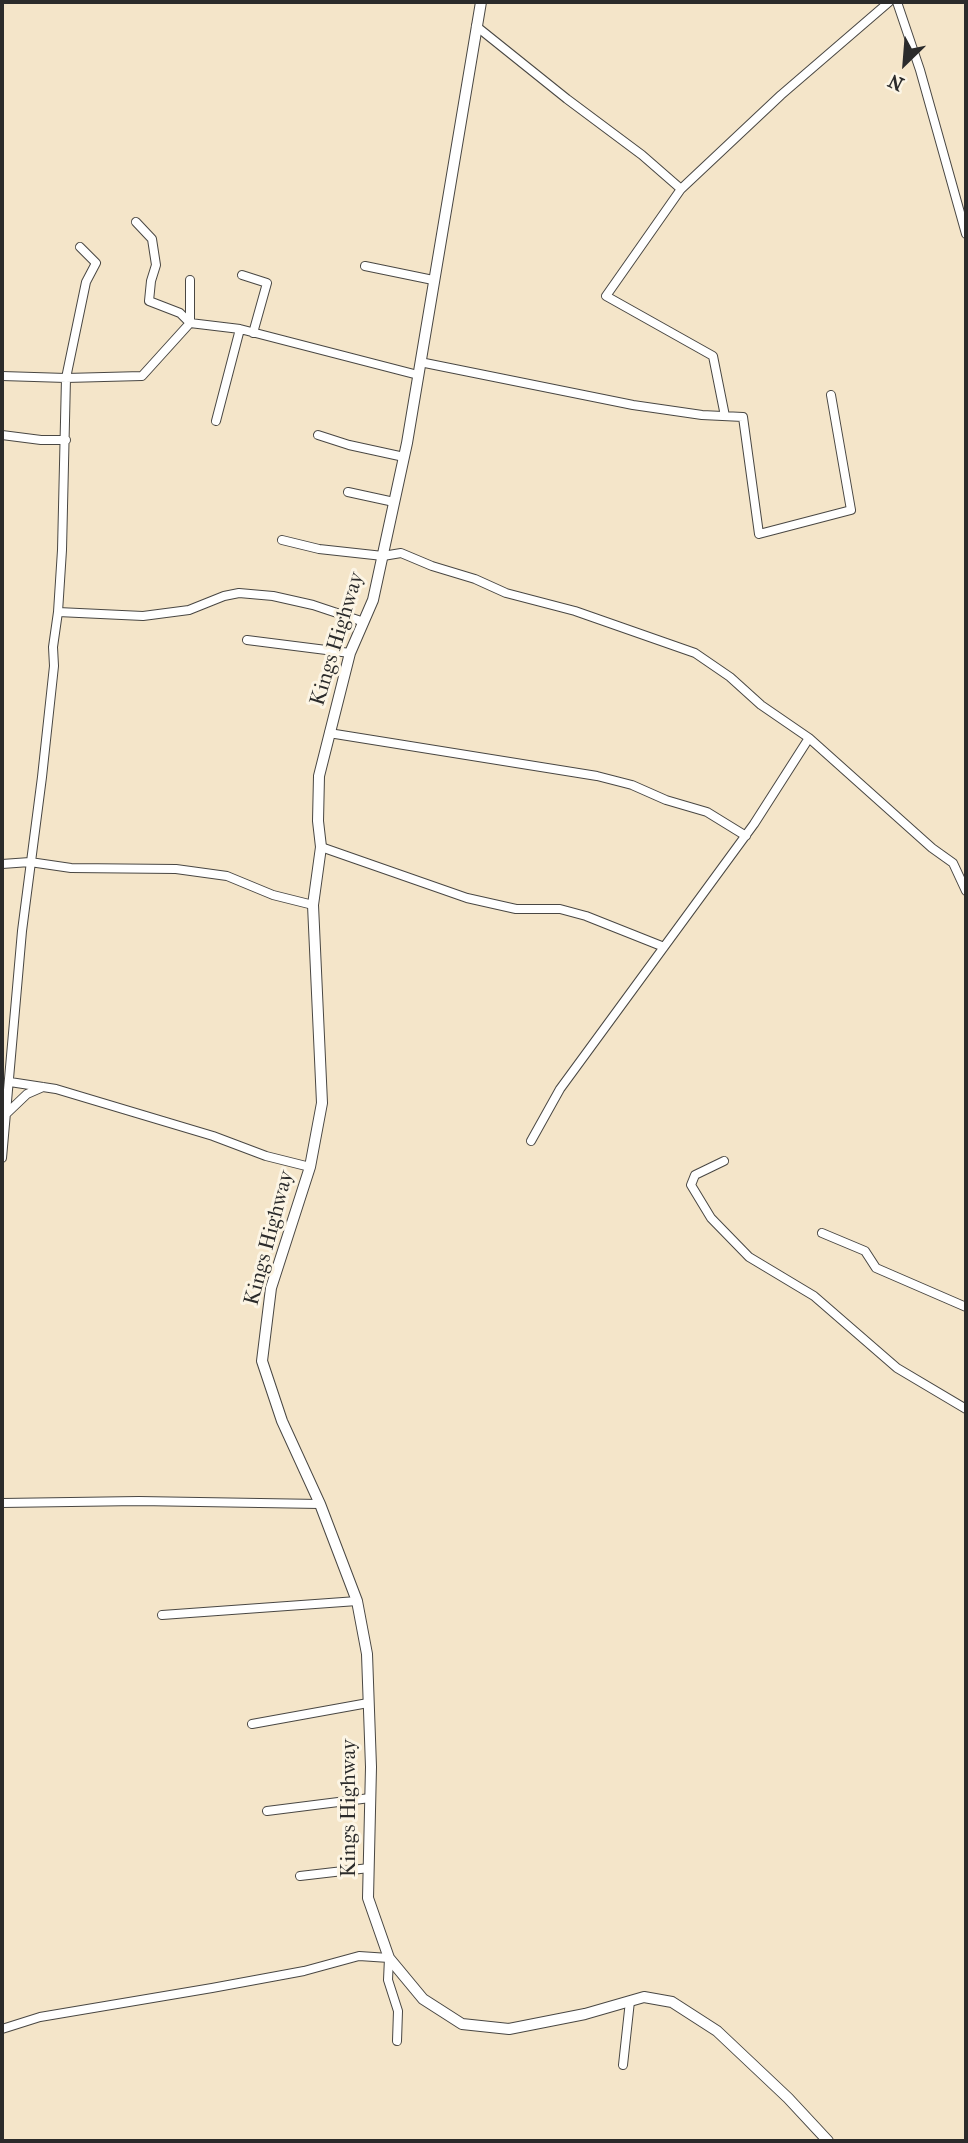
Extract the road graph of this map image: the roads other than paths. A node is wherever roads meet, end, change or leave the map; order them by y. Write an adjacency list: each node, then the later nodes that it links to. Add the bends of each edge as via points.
1 (481, 2): 4 (street, Kings Highway)
2 (889, 2): 5 (street)
3 (897, 2): 7 (street)
4 (477, 26): 5 (street); 12 (street, Kings Highway)
5 (681, 189): 21 (street, via 606,296 713,356)
6 (136, 222): 13 (street, via 152,239 156,265 149,301 180,313)
7 (966, 234)
8 (80, 247): 19 (street, via 96,263 86,282)
9 (365, 266): 12 (street)
10 (242, 275): 15 (street, via 267,283)
11 (190, 280): 13 (street)
12 (433, 280): 16 (street, Kings Highway)
13 (190, 323): 14 (street); 19 (street, via 142,376)
14 (240, 330): 15 (street); 22 (street)
15 (253, 333): 17 (street)
16 (420, 362): 17 (street, Kings Highway); 21 (street, via 633,405)
17 (418, 375): 26 (street, Kings Highway)
18 (2, 376): 19 (street)
19 (66, 378): 25 (street)
20 (831, 395): 21 (street, via 851,510 760,534 743,417)
21 (724, 416)
22 (216, 421)
23 (2, 435): 25 (street)
24 (318, 435): 26 (street)
25 (66, 440): 31 (street)
26 (404, 457): 28 (street, Kings Highway)
27 (348, 492): 28 (street)
28 (394, 502): 30 (street, Kings Highway)
29 (282, 540): 30 (street)
30 (383, 556): 32 (street, Kings Highway); 36 (street, via 401,553 506,593 575,611 695,653)
31 (58, 612): 32 (street, via 143,616 189,610 239,593 313,605); 39 (street)
32 (364, 622): 34 (street, Kings Highway)
33 (247, 640): 34 (street)
34 (350, 653): 35 (street, Kings Highway)
35 (329, 733): 37 (street, via 597,776 706,812); 38 (street, Kings Highway, via 319,776)
36 (809, 738): 37 (street); 41 (street, via 953,863)
37 (746, 836): 43 (street)
38 (321, 847): 42 (street, Kings Highway); 43 (street, via 467,898 516,909 560,909)
39 (30, 862): 40 (street); 42 (street, via 227,876); 44 (street)
40 (2, 863)
41 (966, 891)
42 (313, 905): 50 (street, Kings Highway, via 322,1103)
43 (664, 947): 47 (street, via 560,1089)
44 (10, 1082): 45 (street); 46 (street)
45 (43, 1087): 46 (street, via 27,1094); 50 (street)
46 (5, 1115): 48 (street)
47 (531, 1141)
48 (2, 1158)
49 (724, 1161): 53 (street, via 695,1175 691,1185 711,1218 749,1257 814,1296 897,1368)
50 (310, 1167): 55 (street, Kings Highway, via 271,1288 262,1362 282,1421)
51 (822, 1233): 52 (street, via 865,1251 876,1268)
52 (966, 1307)
53 (966, 1407)
54 (2, 1503): 55 (street)
55 (320, 1504): 56 (street, Kings Highway)
56 (357, 1601): 57 (street); 58 (street, Kings Highway, via 367,1654)
57 (162, 1615)
58 (368, 1703): 59 (street); 60 (street, Kings Highway)
59 (252, 1724)
60 (370, 1798): 61 (street); 62 (street, Kings Highway)
61 (267, 1811)
62 (369, 1868): 63 (street); 64 (street, Kings Highway, via 368,1898)
63 (300, 1876)
64 (389, 1958): 65 (street, Kings Highway, via 423,1999 463,2024 509,2029); 66 (street, via 359,1956 304,1971 40,2017); 67 (street, via 388,1980 398,2011)
65 (630, 2001): 68 (street); 69 (street, Kings Highway, via 644,1997 672,2002 717,2031)
66 (2, 2029)
67 (397, 2040)
68 (623, 2065)
69 (828, 2141)

